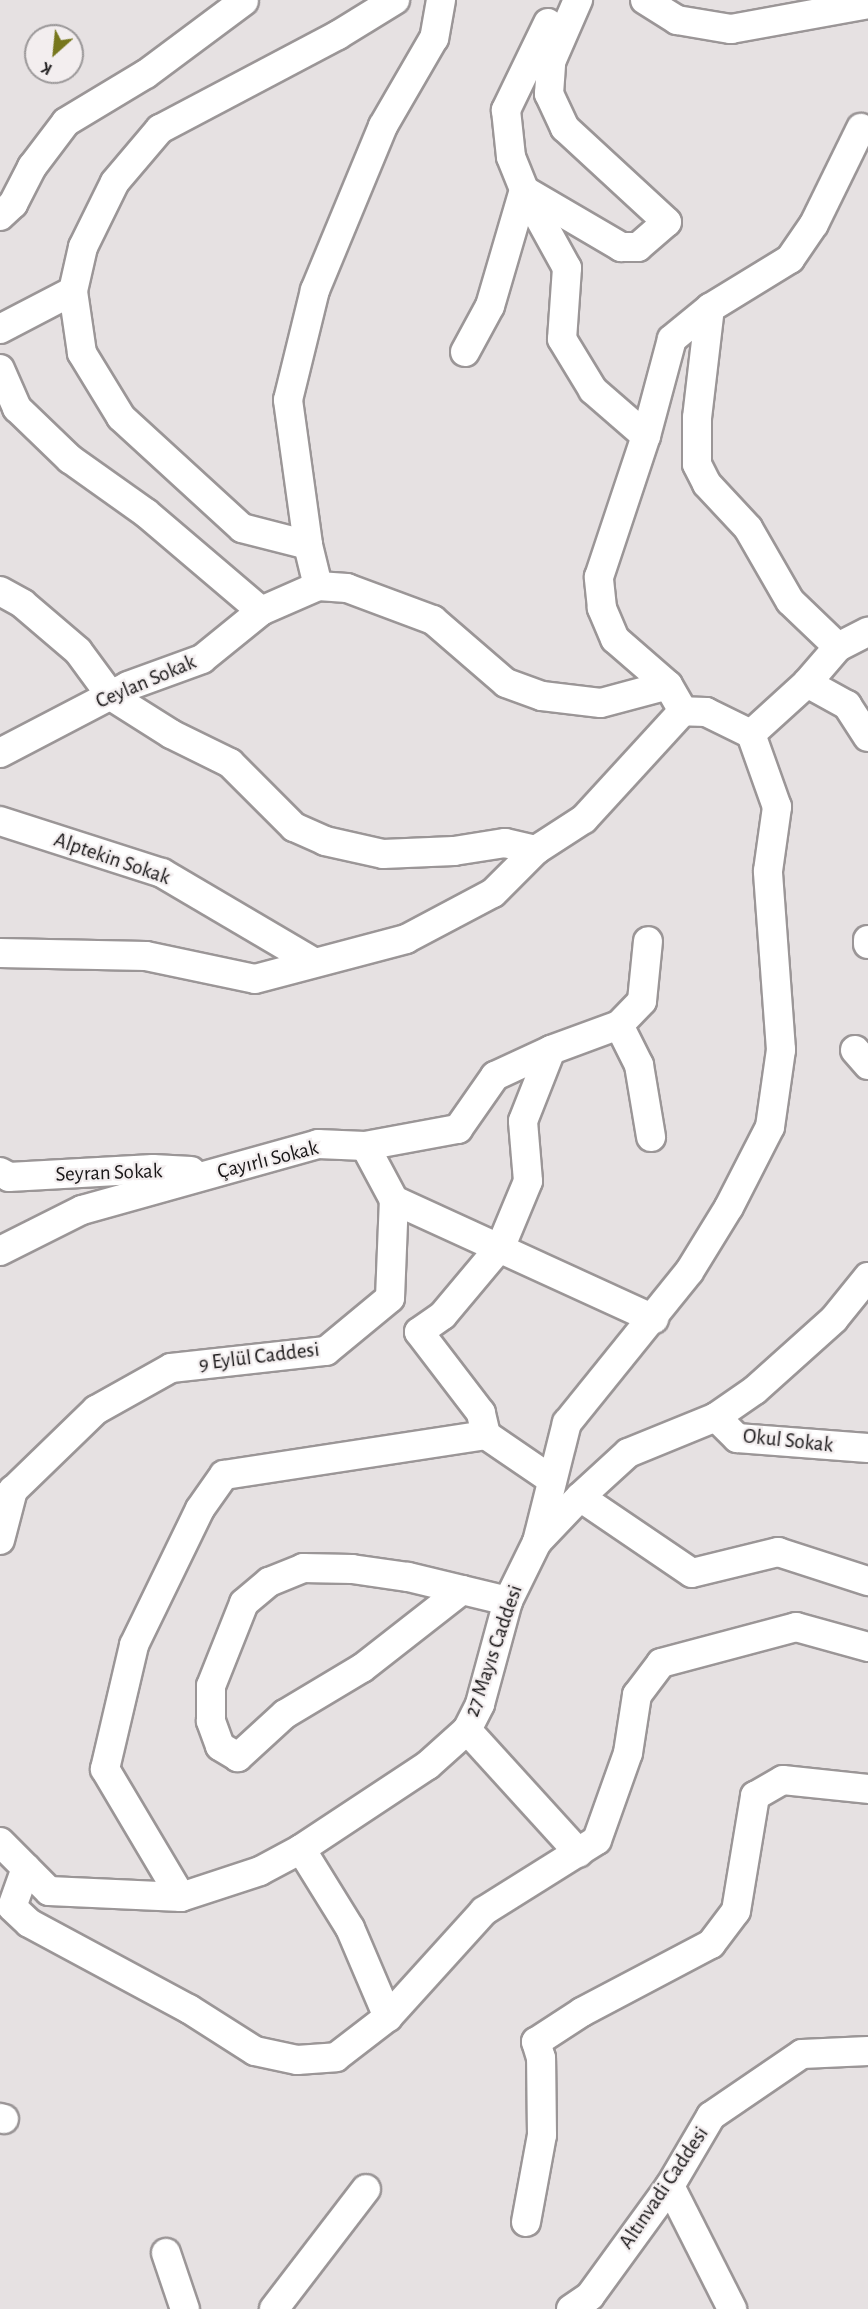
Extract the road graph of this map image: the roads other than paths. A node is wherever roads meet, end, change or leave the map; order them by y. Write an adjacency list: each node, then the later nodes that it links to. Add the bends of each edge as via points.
1 (395, 0): 11 (street, via 338,35 160,129 115,182 83,247)
2 (441, 0): 17 (street, via 434,38 383,126 315,290 288,400)
3 (560, 0): 9 (street, via 506,110 511,157)
4 (578, 0): 9 (street, via 551,62 549,94 565,128 667,222 638,247 621,247)
5 (645, 0): 7 (street, via 676,20 731,29)
6 (244, 1): 10 (street, via 146,74 66,122 32,167 13,204)
7 (868, 4)
8 (861, 128): 12 (street, via 814,224 790,258)
9 (524, 189): 14 (street, via 494,295); 16 (street, via 567,267 562,339 593,390)
10 (0, 216)
11 (73, 291): 13 (street); 17 (street, via 82,353 121,417 242,528)
12 (710, 308): 16 (street, via 672,339); 22 (street, via 697,418 698,464 707,484 748,528 790,602)
13 (0, 329)
14 (465, 352)
15 (0, 369): 20 (street, via 17,408 70,459 146,513)
16 (646, 436): 24 (street, via 599,577 602,608 615,639)
17 (308, 545): 18 (street)
18 (318, 586): 20 (street, Ceylan Sokak); 24 (street, via 346,588 433,620 506,682 542,696 602,703)
19 (0, 591): 25 (street, via 23,604 78,651)
20 (261, 611): 25 (street, Ceylan Sokak, via 202,659)
21 (868, 632): 22 (street)
22 (838, 647): 23 (street)
23 (807, 682): 27 (street); 28 (street, via 847,705)
24 (668, 685): 26 (street)
25 (111, 696): 29 (street, Ceylan Sokak); 31 (street, via 171,734 230,763 294,827 326,841 382,854 454,852 505,843)
26 (683, 711): 27 (street, via 706,712); 31 (street, via 584,819)
27 (751, 734): 45 (street, via 777,807 768,871 781,1050 770,1127 729,1207)
28 (868, 737)
29 (0, 753)
30 (0, 821): 34 (street, Alptekin Sokak, via 162,873)
31 (536, 850): 34 (street, via 493,893 406,939)
32 (648, 942): 35 (street, via 642,1001)
33 (0, 953): 34 (street, via 146,956 255,979)
34 (313, 962)
35 (619, 1025): 36 (street, Çayırlı Sokak); 37 (street, via 639,1065)
36 (551, 1050): 38 (street, Çayırlı Sokak, via 495,1076 458,1129); 42 (street, via 523,1121 528,1181)
37 (651, 1137)
38 (365, 1146): 40 (street, Çayırlı Sokak, via 318,1144); 41 (street)
39 (0, 1172): 40 (street, Seyran Sokak, via 9,1177 153,1169)
40 (219, 1172): 43 (street, Çayırlı Sokak, via 82,1209)
41 (394, 1200): 42 (street); 50 (street, 9 Eylül Caddesi, via 390,1298 326,1351 171,1368 96,1410)
42 (501, 1246): 45 (street); 47 (street, via 443,1315 419,1332 481,1413)
43 (0, 1251)
44 (868, 1277): 46 (street, 27 Mayıs Caddesi, via 834,1319 755,1390)
45 (654, 1319): 49 (street, via 567,1423)
46 (716, 1417): 48 (street, Okul Sokak, via 737,1438); 51 (street, 27 Mayıs Caddesi, via 628,1453)
47 (486, 1435): 49 (street); 64 (street, via 224,1475 200,1509 134,1645 105,1769)
48 (868, 1448)
49 (552, 1480): 53 (street)
50 (6, 1496): 52 (street)
51 (579, 1497): 53 (street, 27 Mayıs Caddesi); 54 (street, via 692,1573 778,1552)
52 (0, 1540)
53 (537, 1542): 56 (street, 27 Mayıs Caddesi)
54 (868, 1581)
55 (462, 1590): 55 (street, via 352,1569 303,1568 270,1582 244,1603 212,1686 211,1721 220,1746 238,1757 285,1714 362,1668); 56 (street)
56 (507, 1601): 58 (street, 27 Mayıs Caddesi, via 480,1704)
57 (868, 1647): 62 (street, via 796,1627 661,1663 637,1695 628,1753 597,1840)
58 (467, 1730): 61 (street, 27 Mayıs Caddesi, via 428,1765); 62 (street)
59 (868, 1789): 69 (street, via 783,1780 755,1796 736,1911 711,1944 582,2012 536,2042 541,2058 542,2135)
60 (0, 1842): 63 (street, 27 Mayıs Caddesi)
61 (301, 1849): 64 (street, 27 Mayıs Caddesi, via 260,1871); 65 (street, via 350,1928)
62 (579, 1853): 65 (street, via 484,1911)
63 (26, 1868): 64 (street, 27 Mayıs Caddesi, via 49,1891); 65 (street, via 12,1906 29,1923 189,2009 255,2051 297,2060 336,2057)
64 (181, 1897)
65 (388, 2017)
66 (868, 2050): 67 (street, Altınvadi Caddesi, via 801,2054 792,2060 711,2116)
67 (670, 2186): 71 (street, Altınvadi Caddesi); 74 (street, via 694,2241)
68 (366, 2189): 73 (street)
69 (526, 2222)
70 (166, 2253): 72 (street)
71 (586, 2305)
72 (185, 2309)
73 (274, 2309)
74 (732, 2309)

